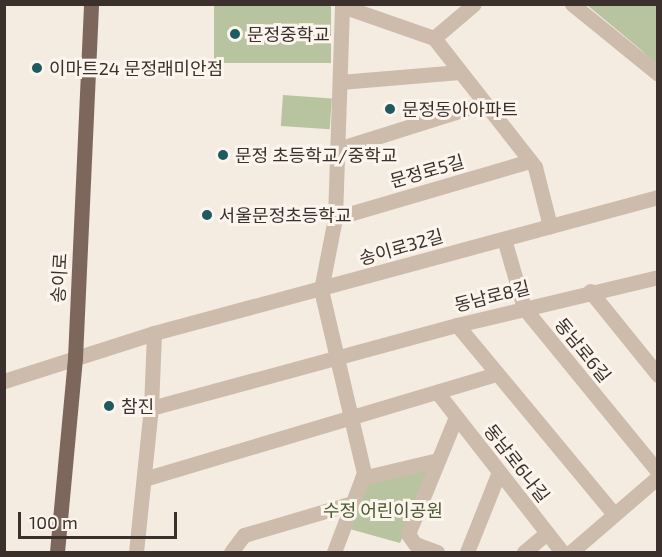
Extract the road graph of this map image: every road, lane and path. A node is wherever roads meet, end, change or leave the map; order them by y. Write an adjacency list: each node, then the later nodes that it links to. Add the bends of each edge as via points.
1 (91, 4): 23 (main road, 송이로)
2 (474, 4): 5 (street)
3 (572, 4): 7 (street)
4 (342, 5): 5 (street); 8 (street)
5 (434, 38): 6 (street)
6 (460, 72): 8 (street); 9 (street)
7 (657, 74)
8 (340, 82): 10 (street)
9 (485, 103): 10 (street); 11 (street)
10 (338, 149): 13 (street)
11 (530, 161): 13 (street, 문정로5길); 14 (street)
12 (657, 197): 14 (street, 송이로32길)
13 (335, 218): 17 (street)
14 (550, 226): 15 (street, 송이로32길)
15 (504, 239): 17 (street, 송이로32길); 19 (street, 동남로6길)
16 (657, 277): 18 (street, 동남로8길)
17 (321, 290): 21 (street, 송이로32길); 22 (street)
18 (590, 291): 19 (street, 동남로8길); 25 (street)
19 (524, 308): 20 (street, 동남로8길); 33 (street, 동남로6길)
20 (457, 325): 22 (street, 동남로8길); 24 (street)
21 (154, 333): 23 (street, 송이로32길); 28 (street)
22 (338, 357): 28 (street, 동남로8길); 29 (street)
23 (75, 358): 26 (street, 송이로32길); 40 (main road, 송이로)
24 (497, 374): 27 (street); 38 (street)
25 (657, 375)
26 (4, 381)
27 (437, 392): 29 (street); 30 (street, 동남로6나길)
28 (151, 408): 36 (street)
29 (352, 417): 35 (street); 36 (street)
30 (456, 417): 31 (street); 32 (street, 동남로6나길)
31 (438, 460): 35 (street); 44 (street, via 408,534 415,544)
32 (499, 472): 39 (street, 동남로6나길); 45 (street)
33 (657, 472)
34 (657, 477): 38 (street)
35 (363, 478): 37 (street)
36 (144, 479): 41 (street)
37 (353, 503): 42 (street, via 244,535); 43 (street)
38 (614, 514): 48 (street)
39 (547, 533): 46 (street); 47 (street, 동남로6나길)
40 (57, 552)
41 (136, 552)
42 (231, 552)
43 (334, 552)
44 (437, 552)
45 (467, 552)
46 (524, 552)
47 (562, 552)
48 (572, 552)

